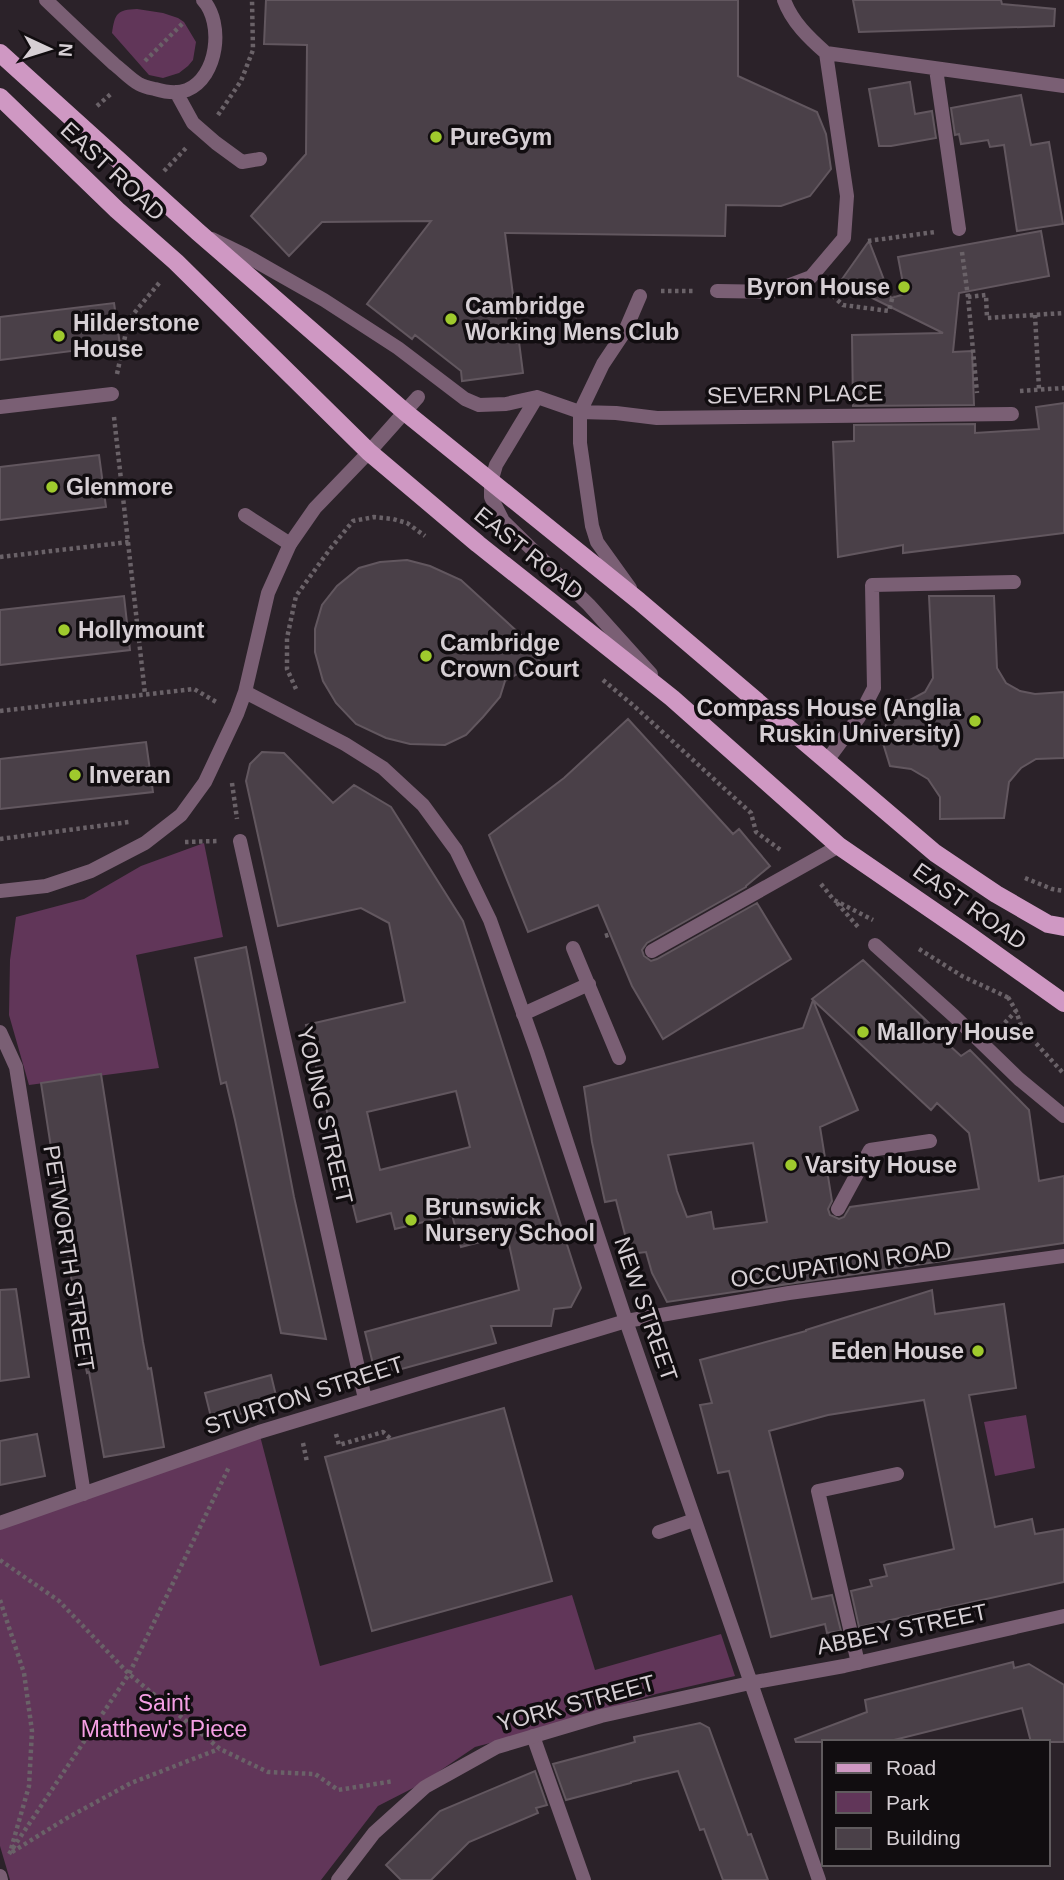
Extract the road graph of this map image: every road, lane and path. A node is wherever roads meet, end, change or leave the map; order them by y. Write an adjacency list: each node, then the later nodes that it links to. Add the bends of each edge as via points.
1 (46, 0): 10 (street, via 140,85)
2 (203, 0): 10 (street, via 213,15 214,54 200,81)
3 (784, 0): 5 (street, via 806,34)
4 (184, 22): 7 (path)
5 (826, 52): 8 (street); 15 (street, via 847,196)
6 (0, 53): 14 (main road, EAST ROAD)
7 (143, 62)
8 (936, 68): 9 (street); 13 (street)
9 (1064, 86)
10 (176, 92): 12 (street, via 193,123 216,143 242,162)
11 (0, 97): 16 (main road, EAST ROAD)
12 (260, 159)
13 (959, 229): 15 (path, via 863,242); 21 (path)
14 (198, 232): 31 (street, via 324,300 398,348 464,399 479,405); 33 (main road, EAST ROAD)
15 (844, 238): 17 (street)
16 (176, 262): 24 (path); 37 (main road, EAST ROAD)
17 (811, 277): 18 (street, via 771,292); 19 (path, via 843,305 889,311)
18 (716, 291): 20 (path, via 662,290)
19 (893, 295)
20 (640, 296): 34 (street)
21 (968, 297): 23 (path, via 986,295 987,318); 36 (path)
22 (1064, 313): 23 (path)
23 (1035, 315): 27 (path)
24 (130, 318): 25 (path); 29 (path)
25 (117, 327)
26 (1064, 388): 27 (path)
27 (1039, 390): 28 (path)
28 (1013, 391)
29 (112, 394): 32 (street); 41 (path)
30 (418, 397): 33 (street)
31 (537, 397): 34 (street, SEVERN PLACE); 38 (street, via 496,465)
32 (0, 407)
33 (405, 412): 37 (street); 38 (main road, EAST ROAD)
34 (580, 412): 36 (street, SEVERN PLACE, via 657,418); 45 (street, via 579,443 592,526 597,542)
35 (1012, 414): 36 (street, SEVERN PLACE)
36 (979, 415)
37 (369, 452): 42 (street, via 315,508); 49 (main road, EAST ROAD)
38 (491, 482): 45 (main road, EAST ROAD); 49 (street, via 491,497 503,522 589,605)
39 (246, 516): 42 (street)
40 (428, 538): 52 (path, via 407,523 374,517 353,521 330,549 296,596 287,638 287,669 305,700)
41 (129, 542): 43 (path); 48 (path)
42 (290, 544): 47 (street, via 268,593)
43 (0, 557)
44 (1014, 582): 53 (street, via 872,585 874,688)
45 (639, 601): 53 (main road, EAST ROAD)
46 (603, 680): 58 (path, via 751,813 757,832 784,853 801,856)
47 (245, 692): 51 (street); 52 (street, NEW STREET)
48 (145, 694): 50 (path); 51 (path, via 194,688)
49 (673, 698): 57 (main road, EAST ROAD)
50 (0, 711)
51 (237, 714): 61 (street, via 205,782 181,815 145,843 91,871 46,886)
52 (296, 719): 73 (street, NEW STREET, via 383,768 423,805 456,850 490,920)
53 (826, 762): 64 (main road, EAST ROAD, via 935,853 1006,900)
54 (130, 822): 55 (path)
55 (0, 839)
56 (240, 841): 82 (street, YOUNG STREET)
57 (839, 846): 58 (street); 71 (main road, EAST ROAD)
58 (806, 864): 62 (path); 68 (street)
59 (1052, 889): 60 (path)
60 (1064, 890)
61 (0, 891)
62 (834, 900): 63 (path); 65 (path)
63 (879, 924)
64 (1064, 927)
65 (875, 946): 77 (street)
66 (914, 946): 70 (path)
67 (573, 948): 69 (street)
68 (652, 951)
69 (589, 984): 73 (street); 75 (street)
70 (1009, 999)
71 (1064, 1003)
72 (1024, 1010): 76 (path, via 1016,1011 1024,1034)
73 (523, 1014): 81 (street, NEW STREET)
74 (0, 1032): 89 (street, PETWORTH STREET, via 16,1067)
75 (619, 1058)
76 (1064, 1073)
77 (1064, 1116)
78 (930, 1141): 79 (street, via 870,1150)
79 (838, 1209)
80 (1064, 1256): 81 (street, OCCUPATION ROAD, via 841,1281)
81 (625, 1321): 82 (street, STURTON STREET); 90 (street, NEW STREET)
82 (365, 1399): 84 (street, STURTON STREET)
83 (335, 1430): 86 (path, via 339,1445 383,1432)
84 (247, 1436): 89 (street, STURTON STREET); 97 (path)
85 (302, 1439): 87 (path)
86 (391, 1439)
87 (307, 1462)
88 (897, 1474): 96 (street, via 818,1491)
89 (84, 1494): 91 (street, STURTON STREET)
90 (694, 1520): 92 (street); 98 (street, NEW STREET)
91 (0, 1523)
92 (659, 1532)
93 (0, 1560): 97 (path, via 59,1601)
94 (0, 1600): 102 (path, via 24,1673 32,1731 29,1786)
95 (1064, 1616): 96 (street, ABBEY STREET)
96 (851, 1664): 98 (street, ABBEY STREET)
97 (129, 1674): 100 (path); 102 (path)
98 (750, 1683): 99 (street, YORK STREET); 104 (street, NEW STREET)
99 (533, 1737): 101 (street, YORK STREET, via 497,1747); 106 (street)
100 (220, 1749): 101 (path, via 268,1772 315,1774 338,1790 404,1779); 102 (path, via 131,1783)
101 (425, 1787): 105 (street, YORK STREET, via 374,1833)
102 (10, 1854): 103 (path)
103 (4, 1860)
104 (819, 1870)
105 (338, 1880)
106 (584, 1880)

